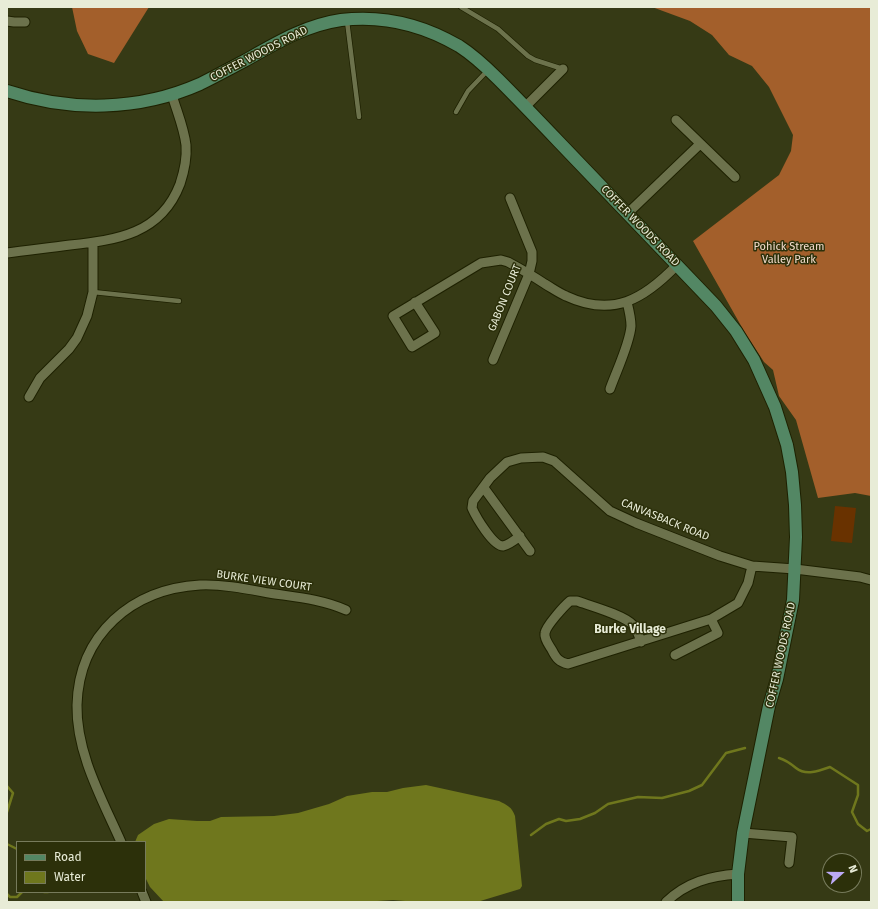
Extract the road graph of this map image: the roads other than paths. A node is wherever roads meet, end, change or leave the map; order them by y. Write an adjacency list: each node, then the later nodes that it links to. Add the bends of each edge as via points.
1 (461, 7): 5 (lane, via 498,29 528,56)
2 (346, 20): 6 (street, COFFER WOODS ROAD, via 369,18 421,28 459,46); 8 (street, COFFER WOODS ROAD, via 326,23 296,33 200,84); 11 (lane)
3 (7, 21): 4 (street)
4 (25, 22)
5 (563, 69): 9 (street)
6 (488, 70): 9 (street, COFFER WOODS ROAD); 10 (lane, via 468,91)
7 (7, 91): 8 (street, COFFER WOODS ROAD, via 38,100 80,106 121,105)
8 (172, 95): 17 (street, via 183,128 186,154 176,195 161,214 144,228 126,236)
9 (526, 106): 16 (street, COFFER WOODS ROAD)
10 (456, 112)
11 (359, 116)
12 (676, 120): 13 (street)
13 (700, 144): 14 (street); 16 (street)
14 (735, 177)
15 (510, 198): 20 (street, GABON COURT, via 532,252)
16 (627, 214): 19 (street, COFFER WOODS ROAD)
17 (93, 242): 18 (street); 21 (street)
18 (7, 253)
19 (677, 265): 24 (street, via 649,290); 32 (street, COFFER WOODS ROAD, via 736,331 754,360 776,407 792,472)
20 (529, 274): 23 (street, via 501,260 481,263); 24 (street, via 566,296 584,303 601,306); 25 (street, GABON COURT)
21 (93, 292): 22 (lane); 27 (street, via 87,316 77,338 40,378)
22 (179, 301)
23 (416, 302): 23 (street, via 393,316 412,348 435,333)
24 (627, 302): 26 (street, via 631,328)
25 (493, 360)
26 (610, 389)
27 (29, 397)
28 (484, 488): 29 (street); 29 (street, CANVASBACK ROAD, via 472,508 495,543 507,545); 31 (street, CANVASBACK ROAD, via 490,478 507,462 521,458 543,457 554,461 610,511 636,524)
29 (520, 536): 30 (street)
30 (530, 551)
31 (752, 566): 32 (street, CANVASBACK ROAD); 35 (street, via 748,583 738,603)
32 (795, 569): 33 (street, CANVASBACK ROAD); 38 (street, COFFER WOODS ROAD, via 793,600 777,680 769,706)
33 (871, 580)
34 (346, 610): 39 (street, BURKE VIEW COURT, via 334,604 308,599 228,586 200,585 155,594 124,610 111,621 100,633 86,660 77,706 80,737 87,762)
35 (712, 619): 36 (street); 37 (street, via 718,633)
36 (641, 642): 36 (street, via 568,664 557,659 544,634 566,605 570,601 577,601 624,618 633,624)
37 (675, 655)
38 (742, 833): 40 (street, via 792,837); 41 (street, COFFER WOODS ROAD)
39 (121, 841)
40 (789, 863)
41 (738, 874): 42 (street, via 718,876 685,887); 43 (street, COFFER WOODS ROAD)
42 (666, 902)
43 (738, 902)

